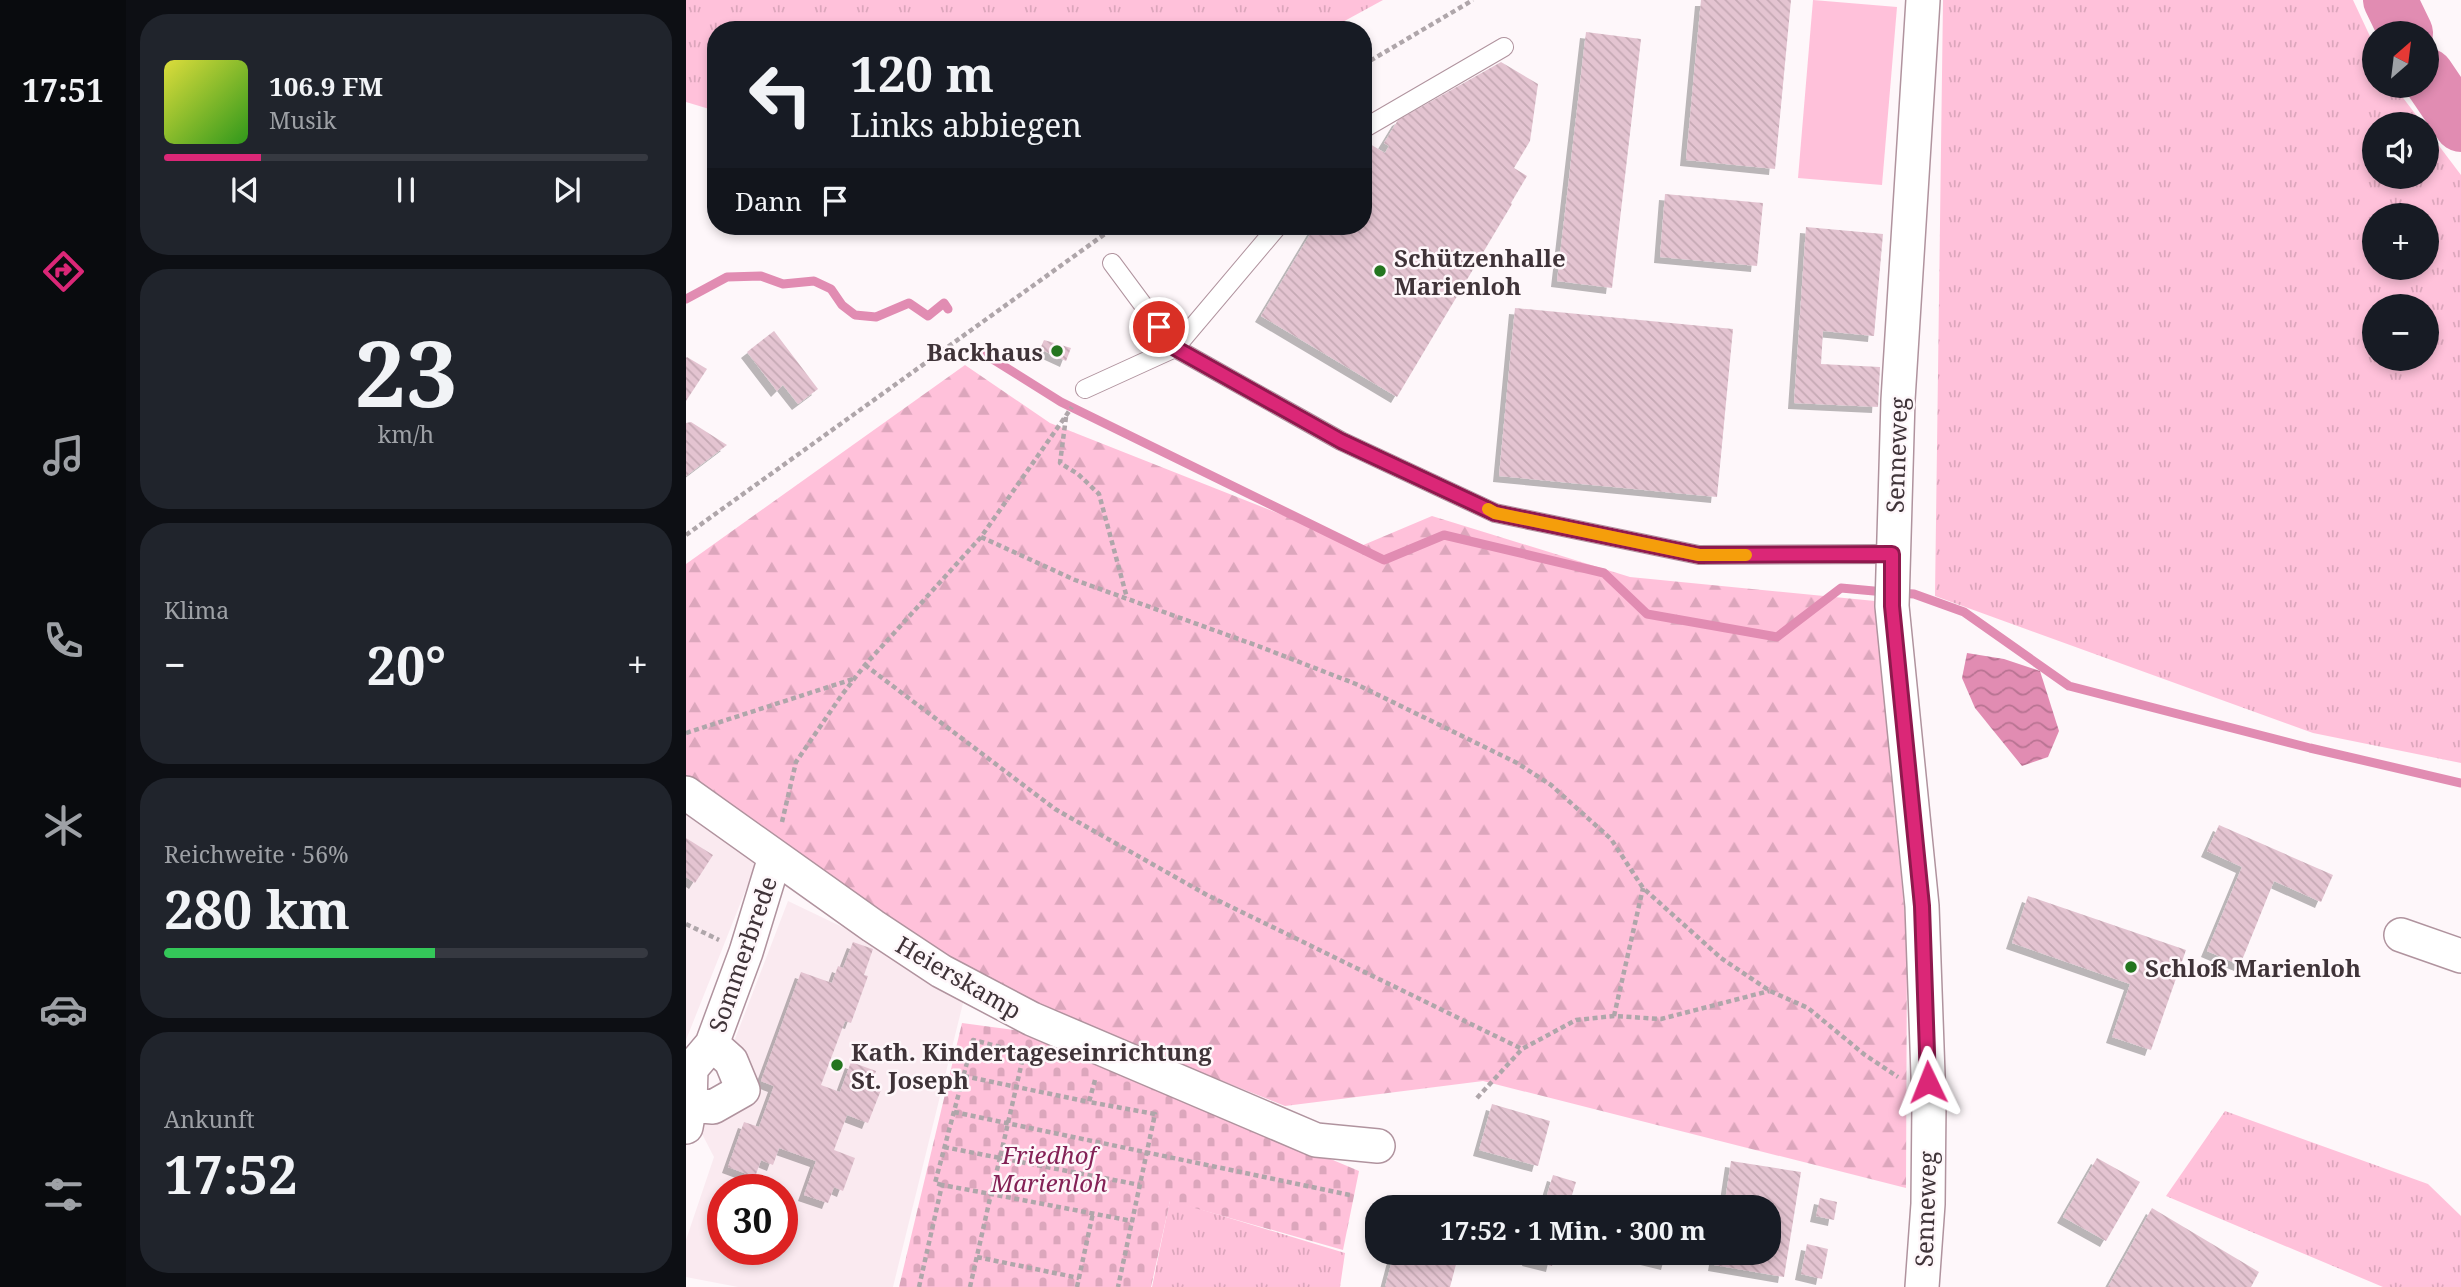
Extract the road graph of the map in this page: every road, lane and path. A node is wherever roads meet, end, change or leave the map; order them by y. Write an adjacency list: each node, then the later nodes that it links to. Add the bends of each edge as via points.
1 (1473, 0): 4 (path)
2 (1923, 0): 13 (street, Senneweg, via 1898,400)
3 (1504, 47): 5 (lane)
4 (1372, 60)
5 (1372, 124)
6 (1103, 235): 11 (path)
7 (1270, 235): 9 (lane)
8 (1112, 263): 9 (lane)
9 (1175, 348): 10 (lane); 13 (lane, via 1341,441 1495,513 1699,555)
10 (1085, 388)
11 (686, 535)
12 (981, 537): 14 (path); 14 (path, via 1066,416 1060,463 1099,494); 15 (path)
13 (1892, 579): 32 (street, Senneweg, via 1922,906)
14 (1127, 598): 20 (path, via 1356,684 1517,762 1611,839)
15 (865, 665): 16 (path); 27 (path, via 1055,809 1207,895)
16 (854, 679): 17 (path); 19 (path, via 796,762)
17 (686, 733)
18 (686, 793): 19 (street, Heierskamp)
19 (775, 857): 26 (street, Sommerbrede); 39 (street, Heierskamp, via 940,971 1032,1019 1316,1140)
20 (1643, 888): 23 (path, via 1721,958); 24 (path)
21 (2401, 935): 22 (street)
22 (2461, 956)
23 (1770, 991): 24 (path, via 1661,1019); 32 (path, via 1808,1008 1896,1077)
24 (1614, 1016): 27 (path, via 1576,1020)
25 (1026, 1043): 28 (path)
26 (712, 1044): 37 (street, Sommerbrede, via 691,1069); 37 (street, via 731,1061 743,1090)
27 (1522, 1049): 34 (path)
28 (1024, 1053): 29 (path); 31 (path, via 973,1040); 33 (path)
29 (1036, 1056)
30 (1096, 1072): 35 (path)
31 (964, 1076): 33 (path); 36 (path)
32 (1928, 1082): 55 (street, Senneweg, via 1928,1204)
33 (1016, 1086): 35 (path); 38 (path)
34 (1477, 1098)
35 (1090, 1102): 41 (path, via 1155,1114)
36 (954, 1112): 38 (path); 40 (path)
37 (688, 1116)
38 (1008, 1122): 41 (path); 42 (path)
39 (1378, 1146)
40 (944, 1147): 42 (path); 43 (path, via 935,1183)
41 (1147, 1150): 44 (path); 46 (path)
42 (1000, 1158): 44 (path); 45 (path)
43 (942, 1185): 45 (path); 51 (path)
44 (1140, 1185): 48 (path)
45 (991, 1194): 47 (path); 49 (path)
46 (1350, 1195)
47 (1093, 1213): 48 (path); 50 (path)
48 (1132, 1221): 54 (path)
49 (977, 1257): 50 (path); 52 (path)
50 (1079, 1278): 53 (path)
51 (919, 1287)
52 (970, 1287)
53 (1077, 1287)
54 (1118, 1287)
55 (1922, 1287)

